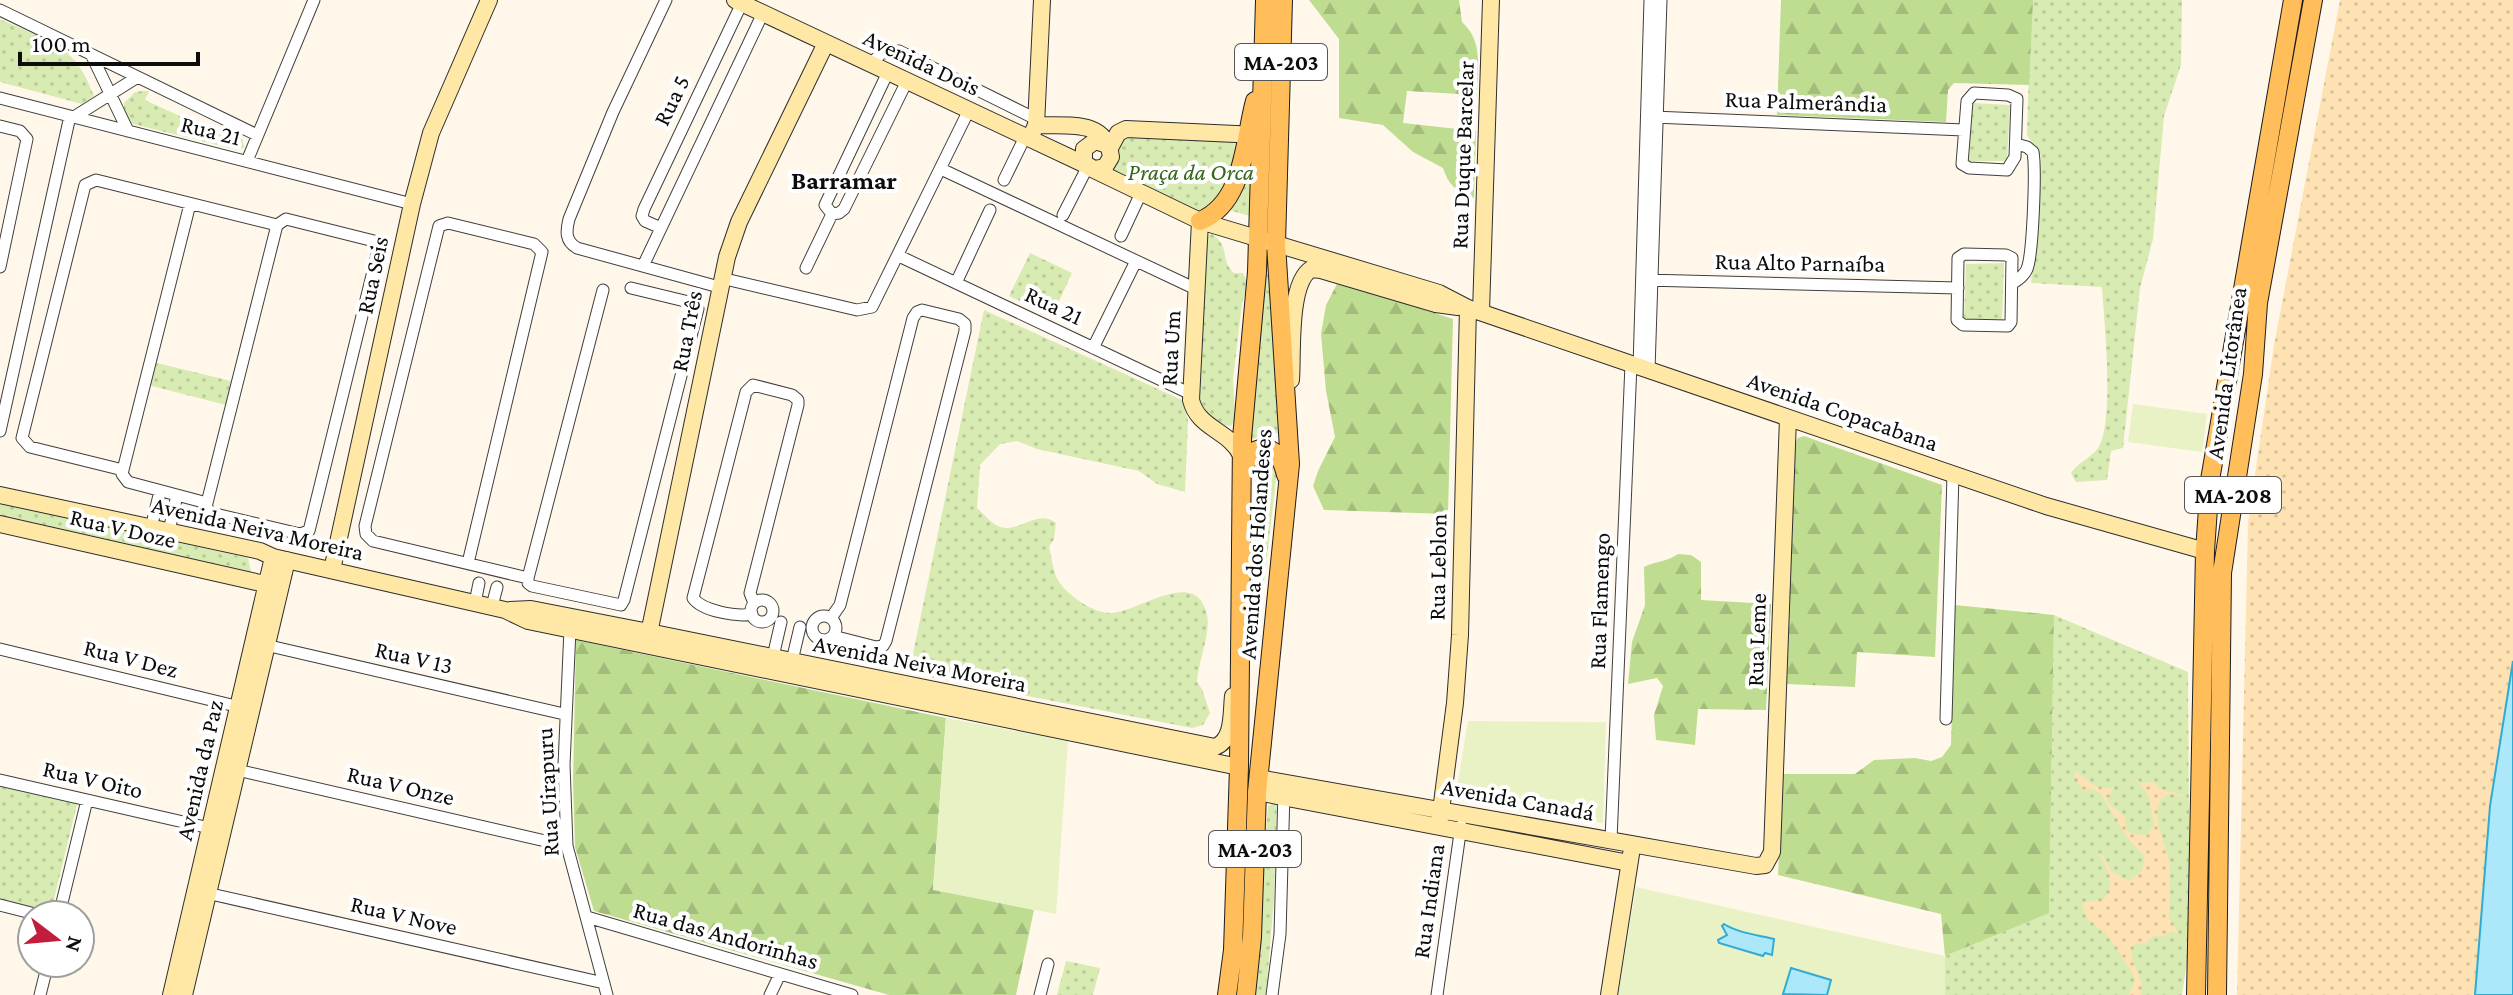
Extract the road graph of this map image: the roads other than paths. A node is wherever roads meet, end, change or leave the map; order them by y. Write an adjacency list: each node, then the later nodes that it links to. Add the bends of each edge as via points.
1 (314, 0): 31 (street)
2 (489, 0): 41 (street, Rua Seis, via 439,113)
3 (666, 0): 53 (street, via 566,229 577,248)
4 (1042, 0): 28 (street)
5 (1265, 0): 32 (main road, MA-203, via 1263,75)
6 (1283, 0): 26 (main road, Avenida dos Holandeses / MA-203)
7 (1491, 0): 65 (street, Rua Duque Barcelar)
8 (1650, 0): 25 (street)
9 (1661, 0): 25 (street)
10 (2293, 0): 69 (main road, Avenida Litorânea / MA-208)
11 (2313, 0): 74 (main road, Avenida Litorânea / MA-208, via 2258,303)
12 (739, 2): 14 (street, Avenida Dois); 47 (street, Rua 5, via 642,216)
13 (0, 10): 16 (street)
14 (763, 13): 15 (street, Avenida Dois); 47 (street)
15 (826, 43): 17 (street, Avenida Dois); 58 (street, Rua Três, via 739,222)
16 (91, 56): 19 (street); 21 (street)
17 (870, 64): 18 (street, Avenida Dois); 28 (street, via 882,53 899,51)
18 (888, 72): 20 (street, Avenida Dois); 43 (street, via 825,205)
19 (136, 78): 21 (street); 31 (street)
20 (907, 81): 23 (street, Avenida Dois); 43 (street, via 844,209)
21 (110, 94): 24 (street); 30 (street)
22 (0, 98): 24 (street, Rua 21)
23 (969, 110): 28 (street, Avenida Dois); 37 (street)
24 (72, 117): 30 (street, Rua 21); 72 (street)
25 (1652, 117): 29 (street, Rua Palmerândia); 57 (street, Rua Flamengo)
26 (1279, 124): 32 (street); 50 (main road, Avenida dos Holandeses / MA-203)
27 (0, 126): 54 (street, via 23,133 27,143)
28 (1032, 130): 34 (street, via 1094,129 1103,135); 36 (street, Avenida Dois); 38 (street)
29 (1964, 130): 33 (street, via 1962,164 1969,168 2007,170); 33 (street, via 1971,96 2013,96 2018,105)
30 (128, 131): 35 (street, Rua 21)
31 (257, 135): 35 (street)
32 (1254, 135): 34 (street, via 1126,129 1118,133); 45 (main road, via 1233,189 1219,209); 49 (main road, Avenida dos Holandeses / MA-203)
33 (2016, 144): 60 (street, via 2033,152 2034,170 2029,261)
34 (1109, 159): 36 (street, via 1098,170); 36 (street, via 1095,141 1086,145 1083,158); 39 (street)
35 (247, 161): 41 (street, Rua 21)
36 (1089, 167): 44 (street)
37 (941, 169): 51 (street); 52 (street)
38 (1004, 180)
39 (1141, 193): 45 (street); 48 (street)
40 (190, 204): 46 (street); 75 (street); 75 (street, via 96,180 83,188 22,438 30,447)
41 (412, 204): 89 (street, Rua Seis)
42 (990, 210): 59 (street)
43 (832, 214): 55 (street)
44 (1063, 215)
45 (1200, 221): 49 (street); 63 (street, Rua Um)
46 (277, 225): 82 (street); 82 (street, via 286,219 374,241 378,248 310,528 300,534 211,513)
47 (661, 228): 53 (street)
48 (1121, 236)
49 (1258, 238): 50 (street, Avenida Copacabana); 56 (main road, Avenida dos Holandeses / MA-203)
50 (1276, 244): 56 (main road); 65 (street, Avenida Copacabana, via 1439,293); 71 (main road, Avenida dos Holandeses / MA-203)
51 (899, 256): 58 (street, via 878,298 865,310); 59 (street, Rua 21)
52 (1136, 261): 63 (street); 66 (street)
53 (643, 266): 58 (street)
54 (0, 267)
55 (806, 268)
56 (1257, 272): 73 (main road, Avenida dos Holandeses / MA-203)
57 (1647, 280): 62 (street, Rua Alto Parnaíba); 67 (street, Rua Flamengo)
58 (720, 282): 101 (street, Rua Três)
59 (956, 283): 66 (street, Rua 21)
60 (2013, 283): 62 (street, via 2009,256 1964,254 1958,258); 62 (street, via 2011,322 2005,327 1959,323)
61 (631, 288): 90 (street, via 693,303 698,311 624,600 617,606 532,586)
62 (1958, 288)
63 (1196, 289): 68 (street, Rua Um)
64 (603, 290): 90 (street)
65 (1474, 310): 67 (street, Avenida Copacabana); 71 (street, Avenida Copacabana, via 1321,270 1306,272 1296,295); 116 (street, Rua Leblon, via 1460,635)
66 (1093, 348): 68 (street, Rua 21)
67 (1640, 367): 70 (street, Avenida Copacabana); 119 (street, Rua Flamengo)
68 (1191, 394): 73 (street, Rua Um, via 1199,419 1227,436)
69 (2223, 395): 74 (main road, via 2240,402 2234,438); 86 (main road, Avenida Litorânea / MA-208)
70 (1788, 418): 76 (street, Avenida Copacabana); 123 (street, Rua Leme)
71 (1289, 428): 78 (main road, Avenida dos Holandeses / MA-203)
72 (0, 431)
73 (1241, 455): 77 (main road, Avenida dos Holandeses / MA-203)
74 (2238, 461): 130 (main road, Avenida Litorânea / MA-208, via 2222,583)
75 (123, 470): 79 (street, via 128,482)
76 (1953, 474): 86 (street, Avenida Copacabana); 109 (street)
77 (1241, 480): 78 (main road, via 1251,453 1269,449 1283,463); 102 (main road, Avenida dos Holandeses / MA-203)
78 (1287, 489): 113 (main road, Avenida dos Holandeses / MA-203)
79 (160, 491): 81 (street); 84 (street)
80 (0, 495): 84 (street, Avenida Neiva Moreira)
81 (177, 495): 82 (street); 85 (street)
82 (207, 503)
83 (0, 524): 91 (street, Rua V Doze)
84 (151, 528): 85 (street, Avenida Neiva Moreira)
85 (169, 531): 87 (street, Avenida Neiva Moreira)
86 (2205, 551): 127 (main road, Avenida Litorânea / MA-208)
87 (280, 558): 89 (street, Avenida Neiva Moreira); 91 (street, Avenida da Paz)
88 (468, 563): 88 (street, via 542,252 534,244 446,222 438,230 365,531 373,541); 90 (street)
89 (332, 570): 94 (street, Avenida Neiva Moreira)
90 (528, 578)
91 (274, 582): 103 (street, Avenida da Paz)
92 (479, 583): 94 (street)
93 (497, 587): 94 (street)
94 (491, 606): 98 (street, Avenida Neiva Moreira, via 528,621); 101 (street, Avenida Neiva Moreira, via 531,609)
95 (753, 608): 95 (street, via 750,593 798,402 792,395 753,385 746,392 693,598 700,606 741,615); 97 (street, via 759,621); 97 (street, via 764,600 770,603)
96 (831, 618): 99 (street, via 819,616); 100 (street, via 836,624); 100 (street, via 840,605 913,318 922,310 959,319 965,331 886,641 876,647)
97 (776, 620): 99 (street); 105 (street)
98 (570, 629): 101 (street, Avenida Neiva Moreira); 108 (street, Rua Uirapuru)
99 (806, 629): 100 (street, via 819,639); 106 (street)
100 (833, 636)
101 (648, 639): 105 (street, Avenida Neiva Moreira)
102 (1239, 642): 106 (street, Avenida Neiva Moreira, via 1228,734 1215,747); 110 (main road, Avenida dos Holandeses / MA-203)
103 (260, 644): 107 (street, Avenida da Paz); 108 (street, Rua V 13)
104 (0, 649): 107 (street, Rua V Dez)
105 (771, 664): 106 (street, Avenida Neiva Moreira)
106 (790, 668): 110 (street, Avenida Neiva Moreira)
107 (245, 708): 111 (street, Avenida da Paz)
108 (564, 714): 121 (street, Rua Uirapuru)
109 (1946, 719)
110 (1239, 767): 137 (main road, Avenida dos Holandeses / MA-203)
111 (231, 769): 118 (street, Avenida da Paz); 121 (street, Rua V Onze)
112 (0, 780): 115 (street, Rua V Oito)
113 (1258, 785): 114 (street, Avenida Canadá); 138 (main road, Avenida dos Holandeses / MA-203)
114 (1284, 789): 116 (street, Avenida Canadá); 139 (street, via 1280,934)
115 (87, 800): 118 (street, Rua V Oito); 125 (street)
116 (1440, 818): 117 (street, Avenida Canadá)
117 (1462, 822): 119 (street, Avenida Canadá); 122 (street, Avenida Canadá); 140 (street, Rua Indiana)
118 (216, 830): 124 (street, Avenida da Paz)
119 (1611, 840): 120 (street, Avenida Canadá)
120 (1633, 844): 122 (street); 123 (street, Avenida Canadá, via 1756,866)
121 (567, 846): 126 (street, Rua Uirapuru)
122 (1629, 863): 141 (street)
123 (1768, 863)
124 (202, 892): 131 (street, Rua V Nove); 132 (street, Avenida da Paz); 133 (street, Avenida da Paz)
125 (63, 899)
126 (587, 917): 129 (street, Rua das Andorinhas); 131 (street, Rua Uirapuru)
127 (2196, 935): 130 (main road, via 2201,979); 142 (main road, Avenida Litorânea / MA-208)
128 (1048, 964): 136 (street)
129 (780, 974): 134 (street); 135 (street, Rua das Andorinhas)
130 (2216, 987)
131 (605, 989)
132 (171, 995)
133 (184, 995)
134 (770, 995)
135 (852, 995)
136 (1040, 995)
137 (1227, 995)
138 (1246, 995)
139 (1272, 995)
140 (1437, 995)
141 (1609, 995)
142 (2196, 995)

